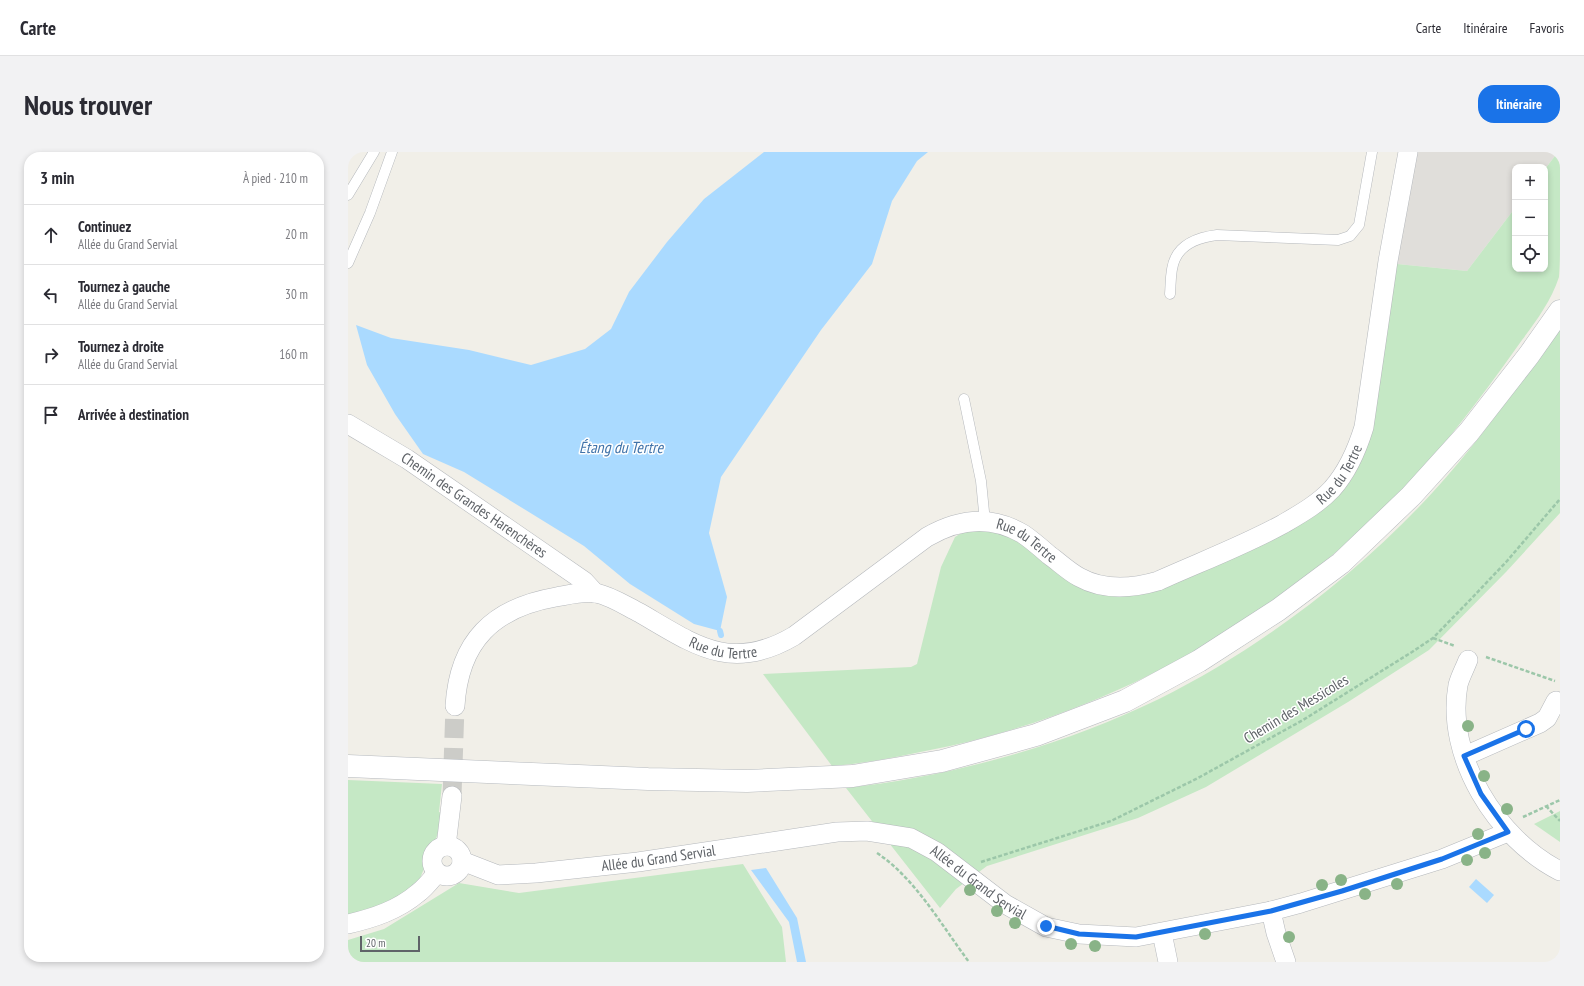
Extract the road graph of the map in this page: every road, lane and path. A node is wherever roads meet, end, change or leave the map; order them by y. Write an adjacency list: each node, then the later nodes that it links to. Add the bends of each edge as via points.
1 (374, 152): 5 (lane)
2 (392, 152): 6 (lane, via 370,213)
3 (1372, 152): 7 (lane, via 1359,225 1350,236 1338,240 1205,236 1187,245 1175,259)
4 (1408, 152): 12 (street, Rue du Tertre, via 1388,261 1364,427 1344,474 1318,502 1261,536 1158,580 1127,588 1111,587 1077,576 1024,535 998,524)
5 (348, 195)
6 (348, 263)
7 (1170, 294)
8 (1560, 311): 20 (main road, via 1529,356 1469,432 1411,496 1341,563 1278,610 1199,661 1125,701 1036,735 942,760 838,777 747,781 648,779)
9 (964, 399): 12 (lane, via 981,481)
10 (348, 424): 13 (street, Chemin des Grandes Harenchères, via 414,463 584,581)
11 (1560, 499): 14 (path, Chemin des Messicoles, via 1507,562)
12 (985, 522): 13 (street, Rue du Tertre, via 955,524 940,529 794,636 781,644 752,653 721,653 706,649 616,600)
13 (595, 593): 18 (street, Rue du Tertre, via 571,594 541,600 496,619 474,644 466,658 457,683)
14 (1432, 638): 15 (path); 30 (path, Chemin des Messicoles, via 1303,720 1198,778 1111,821)
15 (1470, 654): 16 (path); 19 (street, via 1458,684 1456,700 1456,717)
16 (1560, 683)
17 (1556, 701): 19 (street, via 1547,718 1540,723)
18 (455, 706)
19 (1464, 756): 26 (street, via 1481,794)
20 (348, 766)
21 (452, 796): 27 (street)
22 (1560, 800): 23 (path)
23 (1546, 806): 24 (path); 25 (path)
24 (1523, 817)
25 (1560, 821)
26 (1508, 832): 31 (street); 33 (street, Allée du Grand Servial, via 1442,859)
27 (446, 846): 29 (street, via 456,849); 32 (street, via 437,850 432,859)
28 (872, 851): 36 (path, via 892,863 914,887)
29 (462, 861): 32 (street, via 459,870 451,876); 35 (street, Allée du Grand Servial, via 498,875 536,873 638,862 836,832 867,831 910,838 937,852 1005,904 1046,926 1079,934 1136,937)
30 (982, 861)
31 (1560, 870)
32 (437, 873): 34 (street, via 420,893 402,905 374,918)
33 (1271, 911): 35 (street, Allée du Grand Servial); 38 (street)
34 (348, 924)
35 (1162, 933): 37 (street)
36 (969, 962)
37 (1168, 962)
38 (1286, 962)

